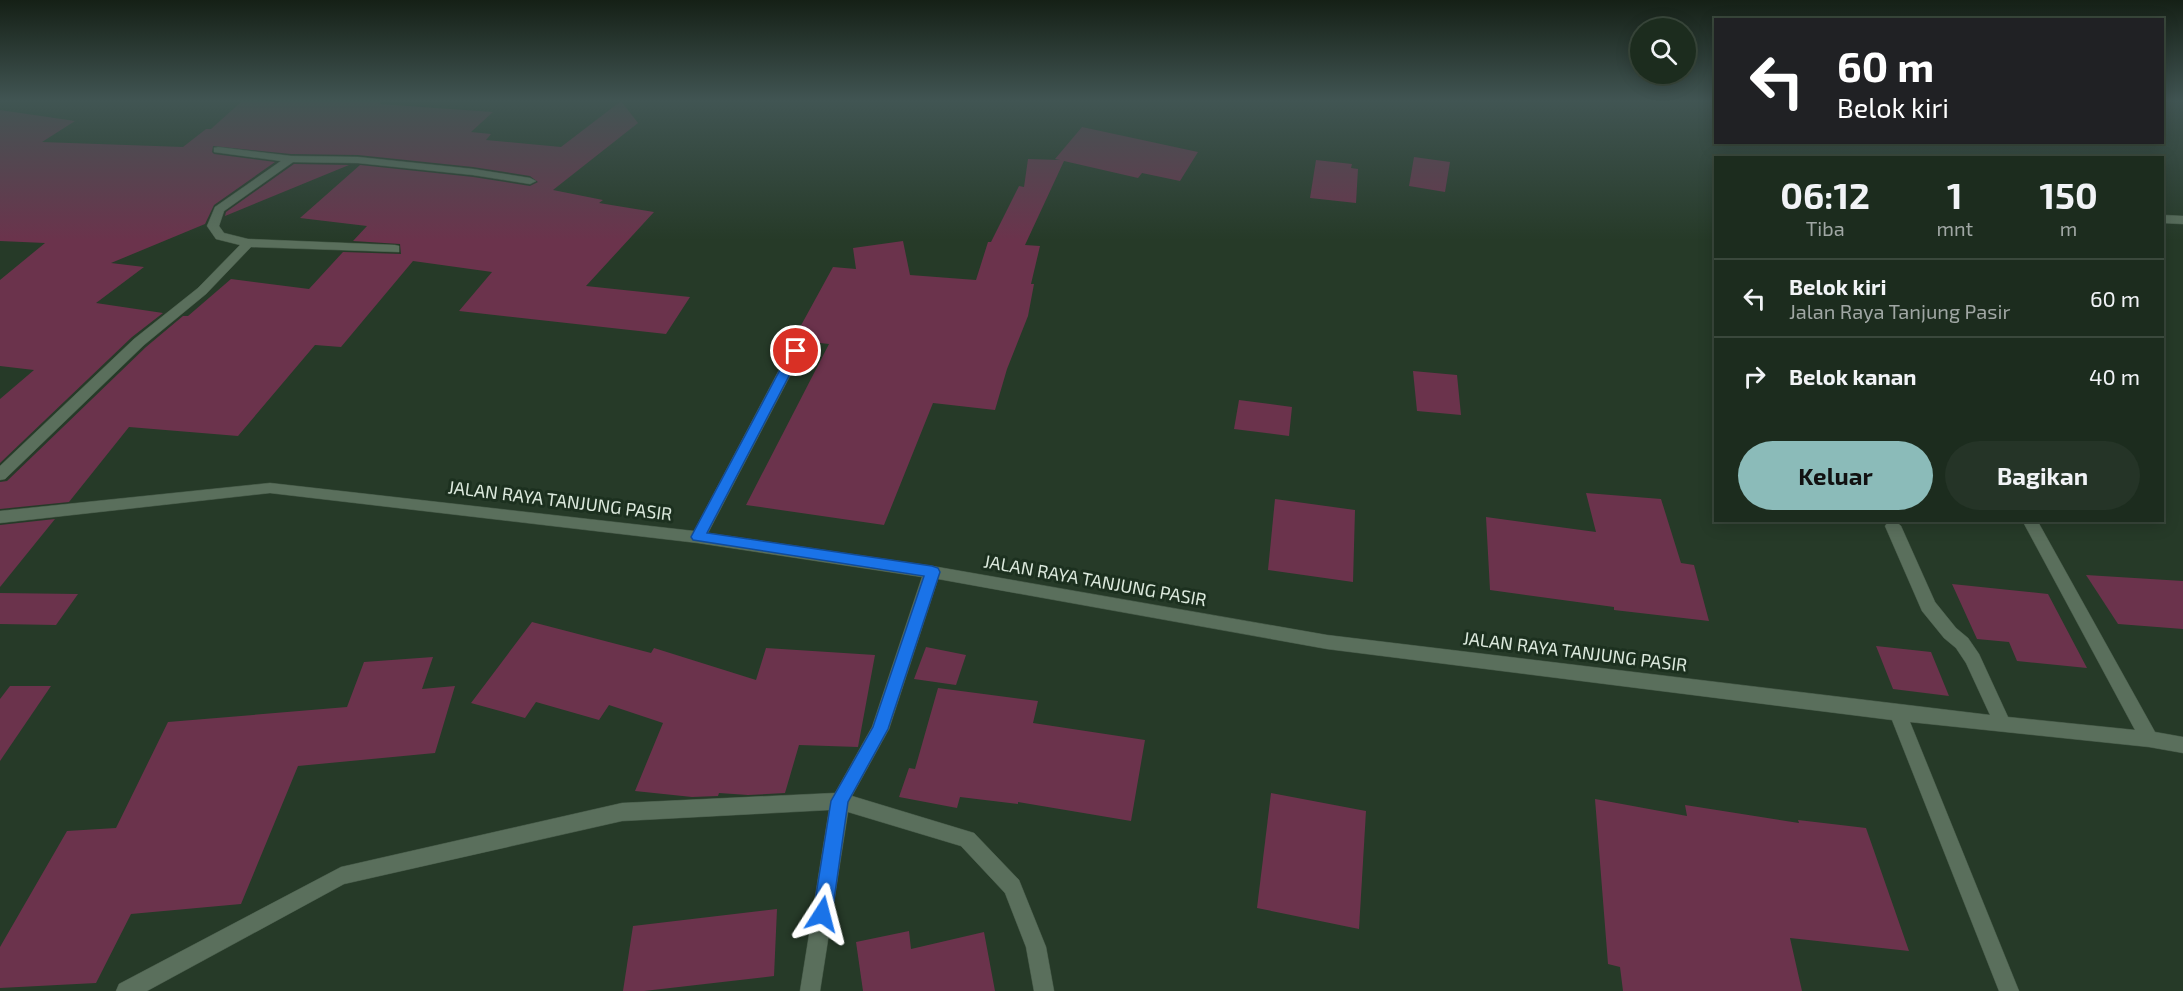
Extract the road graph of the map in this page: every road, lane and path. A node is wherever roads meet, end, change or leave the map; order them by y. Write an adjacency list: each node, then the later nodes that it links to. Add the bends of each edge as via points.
1 (218, 150): 2 (street)
2 (291, 159): 3 (street, via 358,160); 6 (street, via 219,209 213,226 220,236)
3 (530, 181)
4 (2164, 219): 5 (street)
5 (2183, 220)
6 (248, 243): 7 (street); 9 (street, via 202,291 140,342)
7 (395, 249)
8 (796, 351): 13 (street)
9 (0, 476)
10 (0, 517): 13 (street, JALAN RAYA TANJUNG PASIR, via 270,488)
11 (2030, 522): 17 (street)
12 (1893, 526): 16 (street, via 1928,606 1973,659)
13 (698, 537): 14 (street, JALAN RAYA TANJUNG PASIR)
14 (932, 572): 15 (street, JALAN RAYA TANJUNG PASIR, via 1327,642); 19 (street, via 880,729)
15 (1898, 713): 16 (street, JALAN RAYA TANJUNG PASIR); 23 (street)
16 (2003, 724): 17 (street, JALAN RAYA TANJUNG PASIR)
17 (2149, 739): 18 (street, JALAN RAYA TANJUNG PASIR)
18 (2183, 745)
19 (840, 801): 20 (street, via 622,812 341,876); 21 (street); 22 (street, via 967,839 1012,886 1036,947)
20 (126, 991)
21 (810, 991)
22 (1044, 991)
23 (2009, 991)

